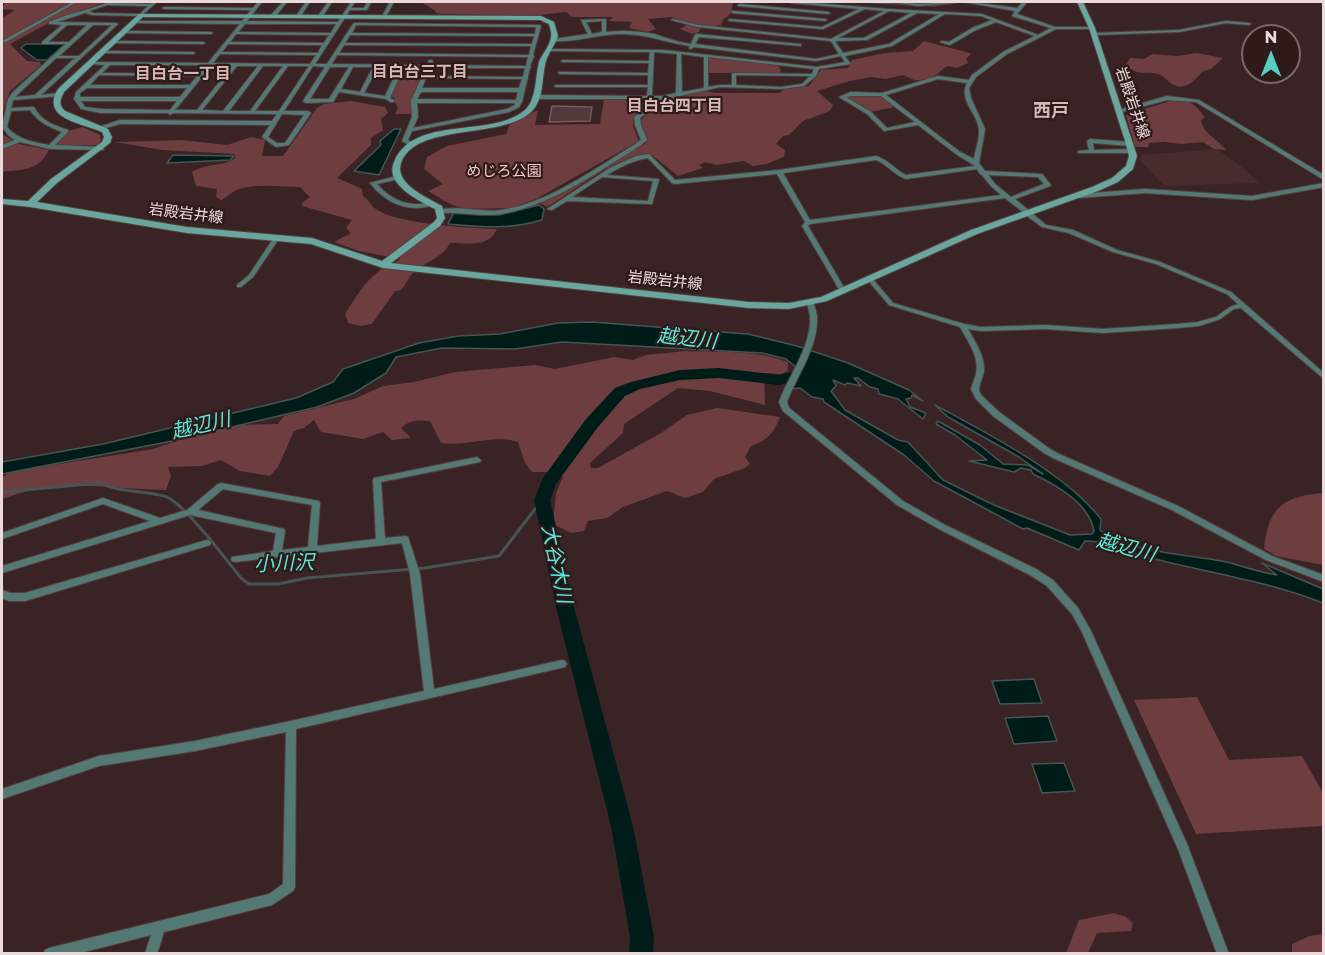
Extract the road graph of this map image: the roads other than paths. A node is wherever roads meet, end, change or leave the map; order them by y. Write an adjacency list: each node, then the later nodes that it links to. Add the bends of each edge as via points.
1 (75, 2): 22 (street)
2 (94, 2): 22 (street, via 84,8)
3 (170, 2): 24 (street, via 164,8)
4 (260, 2): 24 (street)
5 (285, 2): 35 (street)
6 (308, 2): 36 (street)
7 (330, 2): 37 (street)
8 (353, 2): 25 (street)
9 (369, 2): 25 (street, via 365,9)
10 (392, 2): 39 (street)
11 (791, 2): 21 (street)
12 (895, 2): 13 (street)
13 (954, 2)
14 (966, 2): 27 (street)
15 (1025, 2): 27 (street)
16 (1080, 2): 56 (street, 岩殿岩井線)
17 (108, 3): 18 (street); 28 (street)
18 (130, 3): 19 (street)
19 (153, 3): 33 (street)
20 (740, 5): 31 (street)
21 (830, 5): 23 (street); 31 (street)
22 (67, 6): 74 (street)
23 (864, 8): 26 (street); 53 (street)
24 (253, 9): 34 (street)
25 (348, 9): 38 (street)
26 (888, 10): 30 (street); 72 (street)
27 (1019, 10): 54 (street, via 1014,15)
28 (85, 11): 33 (street); 46 (street, via 51,23)
29 (735, 12): 43 (street)
30 (916, 12): 32 (street); 62 (street)
31 (828, 13): 43 (street)
32 (944, 13): 44 (street); 73 (street)
33 (141, 15): 34 (street); 45 (street)
34 (248, 16): 35 (street); 48 (street)
35 (273, 16): 36 (street)
36 (298, 16): 37 (street)
37 (320, 16): 38 (street)
38 (344, 16): 39 (street); 49 (street)
39 (383, 17): 40 (street)
40 (451, 17): 52 (street); 71 (street, via 541,18 554,26)
41 (673, 20): 55 (street)
42 (730, 20): 53 (street)
43 (825, 20): 53 (street)
44 (997, 20): 67 (street); 76 (street, via 950,44)
45 (134, 22): 47 (street); 57 (street)
46 (66, 23): 50 (street); 77 (street, via 44,43)
47 (220, 23): 48 (street); 58 (street)
48 (242, 23): 49 (street); 59 (street)
49 (339, 23): 60 (street)
50 (92, 24): 77 (street); 103 (street, via 116,24)
51 (1249, 24): 56 (street, via 1226,22 1179,31)
52 (448, 25): 63 (street, via 355,24); 64 (street); 65 (street, via 538,25)
53 (823, 28): 68 (street)
54 (1055, 28): 56 (street); 67 (street)
55 (740, 30): 68 (street); 69 (street)
56 (1093, 31): 156 (street, 岩殿岩井線)
57 (124, 32): 58 (street); 75 (street)
58 (211, 33): 78 (street)
59 (237, 33): 60 (street); 79 (street)
60 (332, 33): 80 (street)
61 (604, 33): 66 (street); 66 (street, via 604,20 584,21); 83 (street, via 644,33)
62 (877, 33): 70 (street); 73 (street)
63 (349, 34): 64 (street); 81 (street)
64 (444, 34): 65 (street); 82 (street)
65 (537, 35): 84 (street)
66 (591, 35): 71 (street)
67 (1038, 36): 131 (street, via 994,60)
68 (804, 37): 72 (street); 85 (street)
69 (735, 39): 83 (street, via 698,35); 85 (street); 86 (street)
70 (865, 39): 72 (street); 87 (street)
71 (554, 40): 88 (street)
72 (832, 40): 99 (street)
73 (898, 40): 87 (street)
74 (4, 41)
75 (113, 42): 78 (street); 105 (street)
76 (942, 42)
77 (70, 43): 102 (street)
78 (203, 43): 92 (street)
79 (228, 43): 80 (street); 93 (street)
80 (326, 44): 96 (street)
81 (343, 44): 82 (street); 97 (street)
82 (439, 44): 84 (street); 98 (street)
83 (693, 44): 86 (street); 95 (street)
84 (534, 45): 100 (street)
85 (799, 45): 104 (street)
86 (730, 48): 91 (street); 106 (street)
87 (872, 49): 99 (street)
88 (549, 50): 89 (street); 147 (street)
89 (566, 51): 90 (street); 107 (street)
90 (652, 51): 94 (street); 109 (street)
91 (762, 52): 104 (street); 108 (street)
92 (193, 53): 105 (street); 111 (street)
93 (219, 53): 96 (street); 112 (street)
94 (679, 53): 95 (street); 142 (street)
95 (687, 53): 101 (street)
96 (319, 54): 116 (street)
97 (336, 54): 98 (street); 117 (street)
98 (435, 55): 100 (street); 121 (street)
99 (842, 55): 104 (street, via 816,60); 123 (street, via 848,63)
100 (532, 56): 122 (street)
101 (706, 56): 106 (street); 137 (street)
102 (54, 57): 103 (street); 149 (street)
103 (79, 57): 105 (street); 145 (street)
104 (795, 57)
105 (96, 58): 110 (street); 143 (street)
106 (726, 58): 108 (street)
107 (562, 61): 109 (street); 124 (street)
108 (757, 61): 123 (street)
109 (651, 62): 125 (street)
110 (109, 63): 111 (street); 126 (street)
111 (184, 64): 112 (street)
112 (211, 64): 113 (street); 127 (street)
113 (235, 64): 114 (street); 158 (street)
114 (261, 65): 115 (street); 159 (street)
115 (286, 65): 116 (street); 160 (street)
116 (311, 65): 117 (street); 161 (street)
117 (329, 65): 118 (street); 138 (street, via 306,101 331,101)
118 (352, 66): 119 (street); 138 (street)
119 (376, 66): 120 (street); 141 (street)
120 (402, 66): 121 (street); 141 (street, via 389,99)
121 (429, 66): 122 (street); 129 (street)
122 (529, 67): 130 (street)
123 (817, 68): 128 (street)
124 (560, 73): 125 (street); 134 (street)
125 (651, 74): 135 (street)
126 (97, 75): 127 (street); 133 (street)
127 (201, 75): 136 (street)
128 (814, 75): 132 (street, via 804,85 781,88); 132 (street, via 734,74)
129 (425, 77): 130 (street); 139 (street)
130 (525, 78): 140 (street)
131 (969, 82): 144 (street, via 938,77); 176 (street, via 968,98 982,129)
132 (734, 85): 137 (street)
133 (86, 86): 136 (street); 150 (street, via 78,93)
134 (556, 86): 135 (street); 146 (street)
135 (651, 86): 148 (street)
136 (191, 87): 151 (street)
137 (706, 88): 142 (street)
138 (338, 90): 141 (street)
139 (419, 90): 140 (street); 152 (street)
140 (522, 90): 154 (street)
141 (361, 94)
142 (679, 94): 148 (street)
143 (58, 95): 145 (street); 166 (street, via 57,109 63,114)
144 (882, 95): 165 (street); 165 (street, via 842,97 869,113 886,130)
145 (37, 96): 149 (street)
146 (554, 97): 147 (street); 148 (street)
147 (535, 98): 169 (street, via 528,111 514,119 439,135)
148 (650, 98): 190 (street, via 649,109 638,117 644,140 568,186 510,211)
149 (12, 99): 155 (street)
150 (78, 99): 151 (street); 157 (street, via 83,108 93,111)
151 (181, 99): 157 (street)
152 (414, 101): 153 (street); 167 (street, via 416,112)
153 (450, 102): 154 (street); 163 (street)
154 (519, 102): 163 (street, via 514,109)
155 (8, 110): 168 (street, via 6,130); 171 (street, via 32,108 41,120 66,131)
156 (1118, 111): 172 (street, 岩殿岩井線); 181 (street, via 1167,98 1197,101)
157 (171, 112): 158 (street); 162 (street)
158 (198, 112): 159 (street)
159 (225, 112): 160 (street)
160 (252, 112): 161 (street)
161 (281, 112): 164 (street); 164 (street, via 308,112 287,144 276,145 265,137)
162 (161, 122): 164 (street); 166 (street, via 114,122)
163 (443, 122): 167 (street)
164 (274, 123)
165 (919, 123): 176 (street)
166 (99, 128): 173 (street, via 108,137)
167 (410, 130): 169 (street, via 405,141)
168 (20, 140): 170 (street); 171 (street)
169 (412, 145): 180 (street, via 397,161)
170 (2, 147)
171 (50, 147): 173 (street)
172 (1131, 147): 175 (street); 175 (street, via 1090,141); 183 (street, 岩殿岩井線, via 1132,162 1122,176)
173 (101, 149): 187 (street, via 67,171)
174 (1080, 152): 175 (street)
175 (1092, 152)
176 (976, 165): 177 (street, via 906,177 876,158); 178 (street)
177 (778, 172): 179 (street, via 674,182 650,156 645,156 628,160); 192 (street)
178 (982, 173): 184 (street); 184 (street, via 1040,175 1048,185)
179 (602, 176): 185 (street); 185 (street, via 656,180 650,203)
180 (397, 178): 188 (street); 188 (street, via 373,183 386,196 412,208)
181 (1323, 178)
182 (1323, 186): 183 (street, via 1252,198 1145,191)
183 (1078, 196): 191 (street, 岩殿岩井線)
184 (1007, 198): 191 (street); 192 (street)
185 (566, 199): 189 (street)
186 (2, 202): 187 (street, 岩殿岩井線)
187 (30, 204): 193 (street, 岩殿岩井線, via 187,230)
188 (432, 204): 190 (street)
189 (550, 209)
190 (440, 211): 194 (street, via 439,222)
191 (1027, 213): 195 (street, 岩殿岩井線); 199 (street, via 1044,226 1071,231 1115,251 1207,282)
192 (808, 222): 197 (street, via 805,226)
193 (277, 237): 194 (street, 岩殿岩井線, via 321,243); 196 (street, via 261,263)
194 (383, 265): 198 (street, 岩殿岩井線, via 749,305)
195 (869, 279): 197 (street, 岩殿岩井線); 200 (street, via 891,304)
196 (239, 286)
197 (843, 291): 198 (street, 岩殿岩井線)
198 (810, 302): 221 (street, via 812,339 786,389 786,409 900,503 1033,572 1066,599 1086,631 1178,837)
199 (1243, 305): 200 (street, via 1199,324 1149,328 1103,331); 201 (street)
200 (963, 326): 212 (street, via 981,363 976,393 1047,451 1175,508 1269,558)
201 (1323, 377)
202 (477, 460): 206 (street, via 377,480)
203 (190, 512): 204 (street); 208 (street, via 220,486 314,502); 209 (street, via 281,531)
204 (160, 521): 205 (street, via 103,501); 211 (street)
205 (2, 536)
206 (381, 542): 208 (street); 215 (street, via 405,539 415,574)
207 (207, 543): 213 (street, via 25,597)
208 (312, 550): 209 (street)
209 (277, 554): 210 (street, via 235,559)
210 (239, 559)
211 (2, 569)
212 (1323, 579)
213 (2, 594)
214 (562, 664): 215 (street)
215 (429, 693): 216 (street)
216 (291, 726): 217 (street, via 99,761); 218 (street, via 289,887 272,899)
217 (2, 794)
218 (159, 928): 219 (street); 220 (street)
219 (49, 954)
220 (151, 954)
221 (1223, 954)

